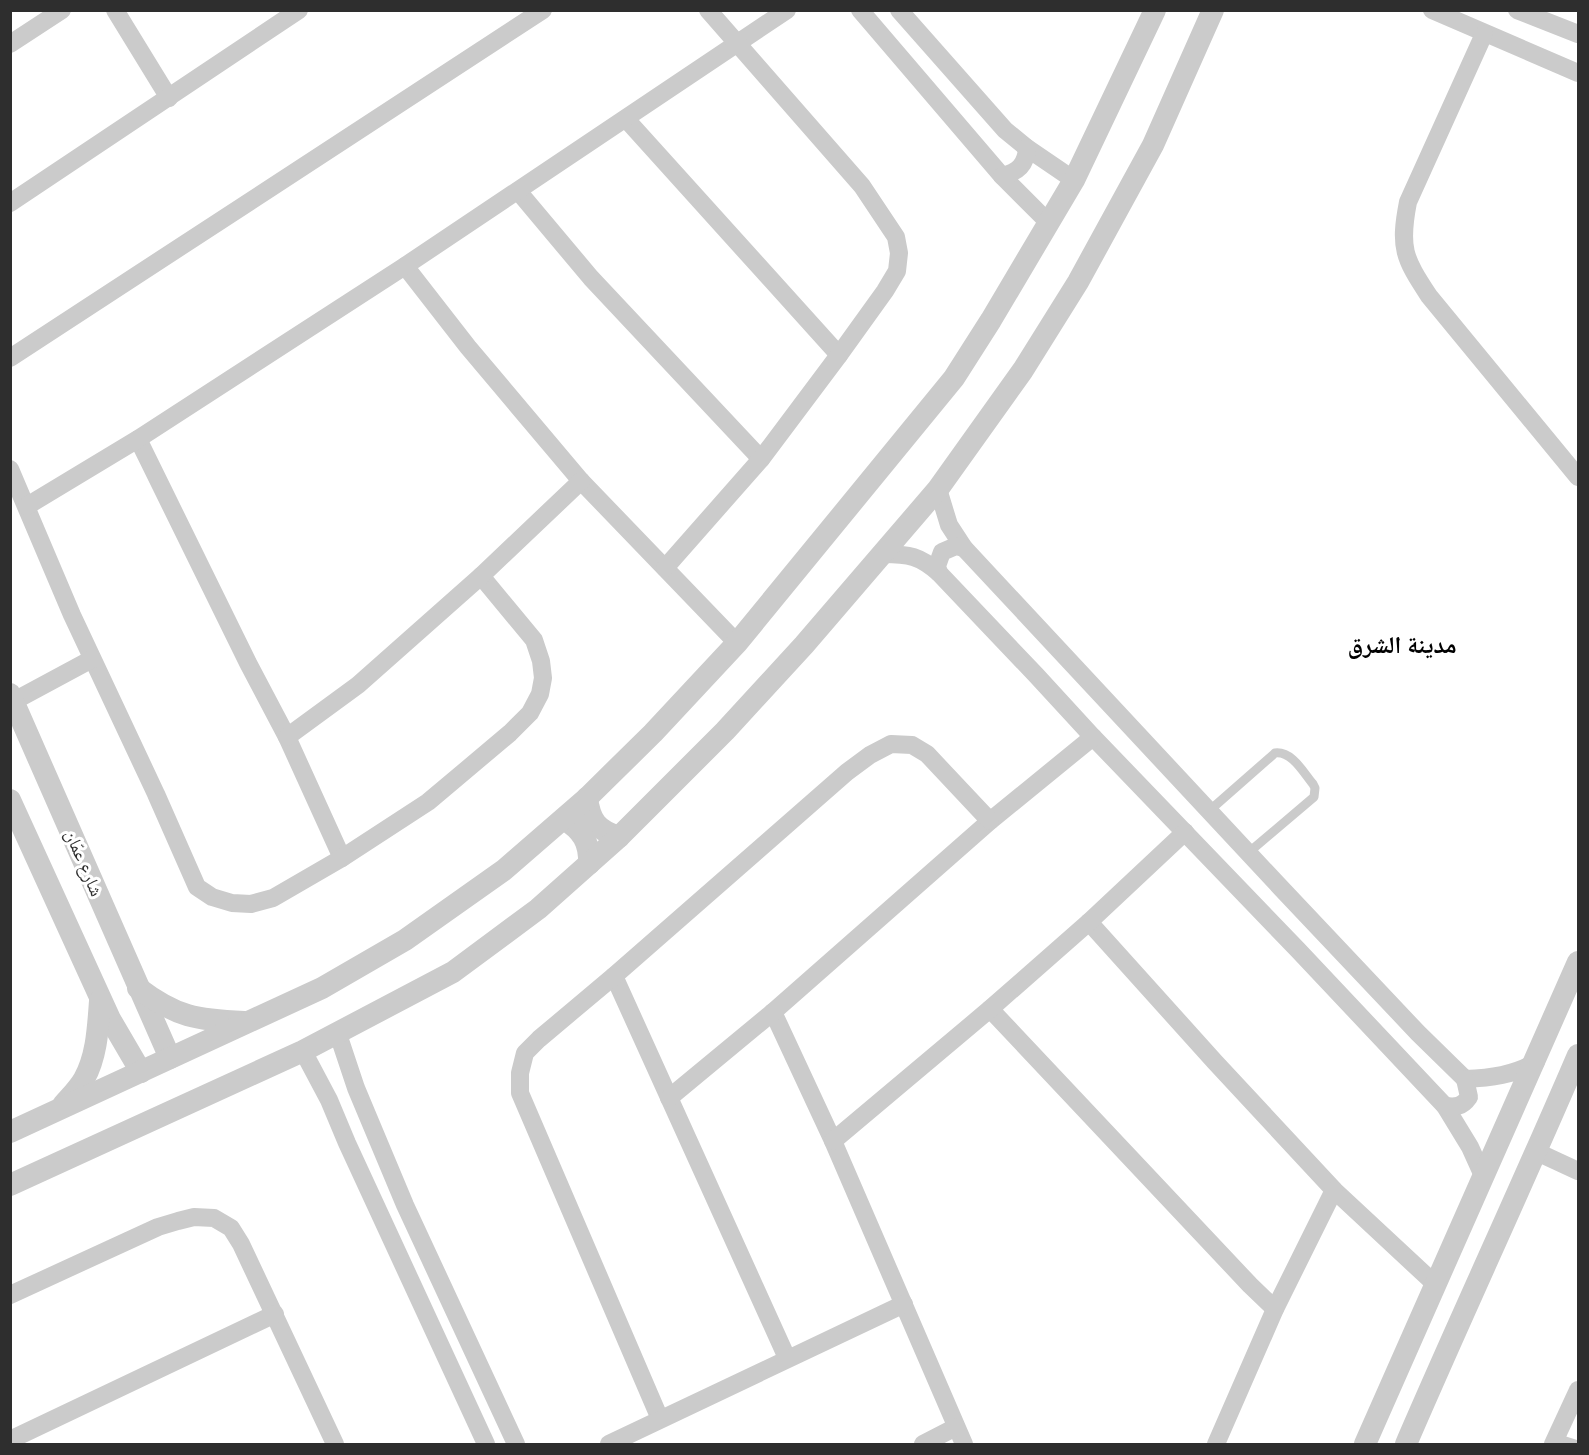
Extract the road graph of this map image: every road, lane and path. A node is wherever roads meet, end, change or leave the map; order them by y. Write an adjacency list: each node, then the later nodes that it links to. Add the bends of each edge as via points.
1 (62, 10): 16 (street)
2 (115, 10): 18 (street)
3 (299, 10): 18 (street)
4 (543, 10): 28 (street)
5 (708, 10): 15 (street)
6 (787, 10): 15 (street)
7 (860, 10): 21 (street)
8 (899, 10): 20 (street, via 1005,130)
9 (1155, 10): 22 (street)
10 (1213, 10): 34 (street, via 1153,145 1078,282 1023,370)
11 (1432, 10): 14 (street)
12 (1517, 10): 13 (street)
13 (1578, 33)
14 (1484, 34): 17 (street); 32 (street, via 1408,202 1404,248 1409,266 1429,296)
15 (737, 42): 19 (street); 27 (street, via 861,186 896,237 897,271)
16 (10, 44)
17 (1578, 74)
18 (169, 98): 24 (street)
19 (626, 119): 23 (street); 27 (street)
20 (1027, 148): 21 (street, via 1022,166); 22 (street)
21 (1002, 176): 25 (street)
22 (1074, 180): 25 (street)
23 (518, 191): 26 (street); 30 (street, via 612,301)
24 (10, 203)
25 (1049, 223): 41 (street, via 954,378)
26 (405, 266): 29 (street); 33 (street)
27 (839, 355): 30 (street)
28 (10, 358)
29 (138, 439): 35 (street); 44 (street)
30 (761, 459): 38 (street)
31 (10, 470): 35 (street)
32 (1578, 477)
33 (581, 481): 38 (street); 40 (street)
34 (938, 489): 36 (street, via 949,525); 37 (street)
35 (27, 506): 42 (street)
36 (964, 548): 39 (street, via 956,546 942,552); 48 (street)
37 (883, 554): 39 (street, via 913,556); 52 (street, via 725,730)
38 (665, 568): 41 (street)
39 (939, 573): 45 (street)
40 (481, 576): 44 (street, via 358,685); 54 (street, via 534,640 543,678 540,694 530,713 510,733 429,802)
41 (737, 643): 46 (street)
42 (92, 659): 43 (street); 54 (street, via 197,887 212,897 251,904 273,898)
43 (12, 697): 59 (street, شارع عمّان)
44 (287, 737): 54 (street)
45 (1093, 737): 50 (street); 51 (street)
46 (587, 798): 49 (street); 52 (street, via 596,824 606,833)
47 (10, 800): 60 (street)
48 (1209, 811): 53 (street); 53 (lane, via 1275,753 1290,756 1313,784 1314,796)
49 (564, 819): 55 (street, via 585,837 590,850); 63 (street, via 504,870 405,940 322,988)
50 (990, 821): 58 (street, via 927,754 912,745 891,744 848,772); 62 (street)
51 (1185, 832): 56 (street); 76 (street)
52 (620, 837): 55 (street)
53 (1248, 852): 72 (street)
54 (342, 858)
55 (589, 864): 65 (street, via 538,909 453,972)
56 (1089, 922): 61 (street); 84 (street)
57 (1578, 962): 70 (street)
58 (614, 976): 74 (street); 92 (street, via 525,1053 520,1093)
59 (137, 987): 63 (street, via 188,1017); 64 (street, شارع عمّان)
60 (100, 996): 66 (street); 77 (street, via 89,1069)
61 (990, 1009): 79 (street); 88 (street)
62 (773, 1012): 74 (street); 79 (street)
63 (247, 1022): 69 (street)
64 (157, 1033): 66 (street, via 146,1047); 69 (street, شارع عمّان)
65 (338, 1034): 67 (street); 73 (street)
66 (126, 1047): 71 (street)
67 (303, 1051): 75 (street); 83 (street)
68 (1578, 1055): 80 (street)
69 (170, 1058): 71 (street)
70 (1536, 1062): 72 (street, via 1499,1076); 82 (street)
71 (141, 1072): 77 (street)
72 (1466, 1079): 76 (street, via 1469,1097 1465,1103)
73 (356, 1088): 75 (street, via 342,1090); 98 (street, via 405,1205)
74 (669, 1098): 90 (street)
75 (329, 1100): 97 (street)
76 (1445, 1106): 82 (street)
77 (61, 1108): 78 (street)
78 (10, 1132)
79 (833, 1141): 87 (street)
80 (1537, 1152): 81 (street); 104 (street)
81 (1578, 1171)
82 (1484, 1178): 85 (street)
83 (10, 1185)
84 (1334, 1190): 85 (street); 88 (street)
85 (1435, 1284): 103 (street)
86 (10, 1295): 89 (street, via 158,1227 194,1217 214,1218 231,1228)
87 (904, 1304): 90 (street); 93 (street)
88 (1275, 1309): 102 (street)
89 (275, 1314): 94 (street); 96 (street)
90 (787, 1358): 92 (street)
91 (1578, 1390): 95 (street)
92 (660, 1419): 99 (street)
93 (956, 1427): 100 (street); 101 (street)
94 (10, 1440)
95 (1555, 1441): 105 (lane)
96 (329, 1443)
97 (486, 1444)
98 (516, 1444)
99 (609, 1444)
100 (923, 1444)
101 (964, 1444)
102 (1216, 1444)
103 (1365, 1444)
104 (1406, 1444)
105 (1575, 1444)

